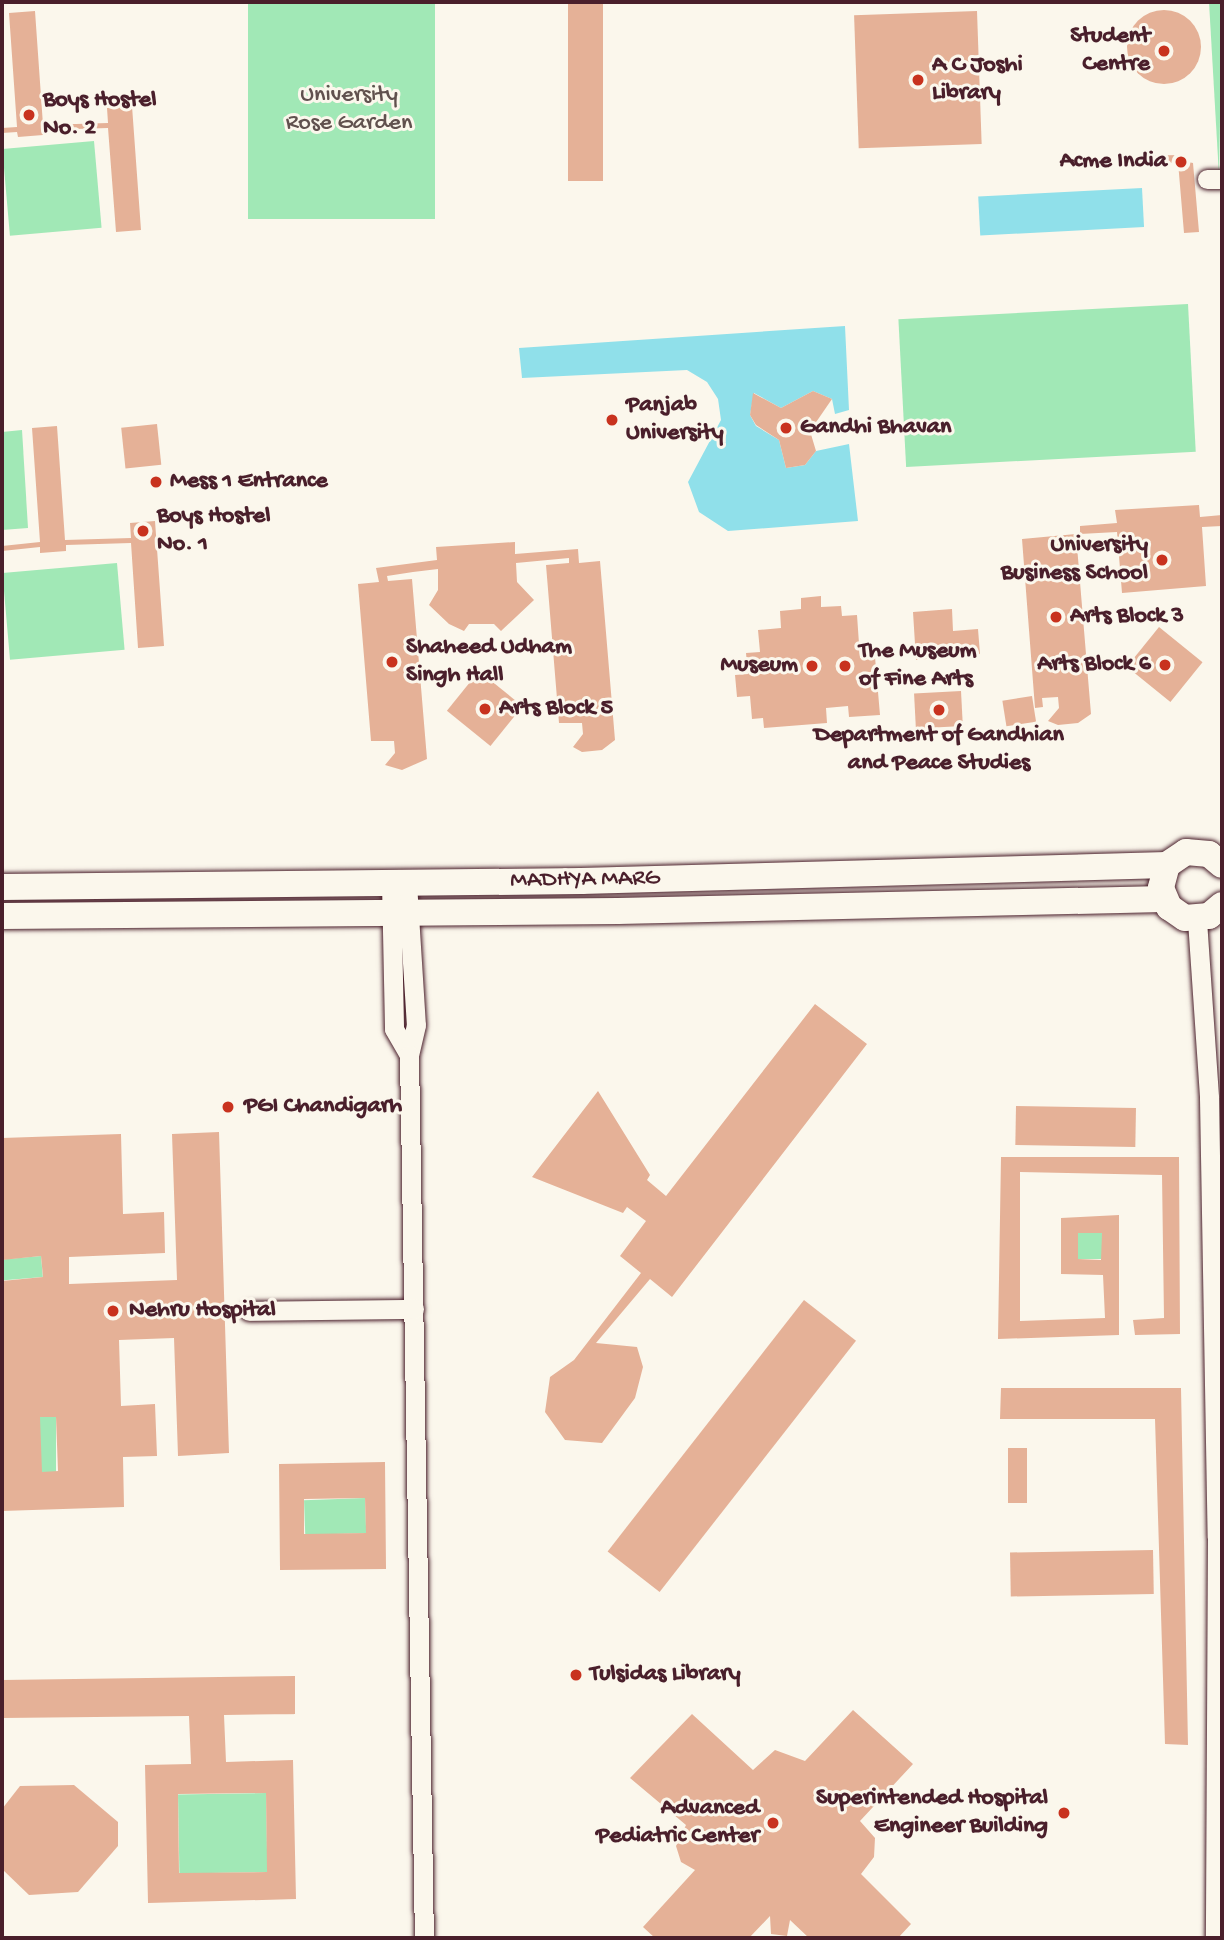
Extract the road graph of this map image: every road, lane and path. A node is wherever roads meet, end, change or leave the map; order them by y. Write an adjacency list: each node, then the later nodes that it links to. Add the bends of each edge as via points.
1 (1221, 862): 2 (main road, via 1198,851 1176,857)
2 (1167, 865): 3 (main road, MADHYA MARG, via 1073,871); 5 (main road, via 1161,888)
3 (399, 883): 4 (main road, MADHYA MARG); 7 (street)
4 (2, 887)
5 (1164, 899): 6 (main road, via 1176,914); 7 (main road, MADHYA MARG)
6 (1215, 911): 11 (street, via 1209,1098)
7 (399, 913): 8 (main road, MADHYA MARG); 9 (street, via 416,1026 409,1055)
8 (2, 916)
9 (414, 1309): 10 (street); 13 (street)
10 (249, 1311)
11 (1217, 1360): 12 (street)
12 (1219, 1537): 14 (street)
13 (424, 1938)
14 (1215, 1938)

